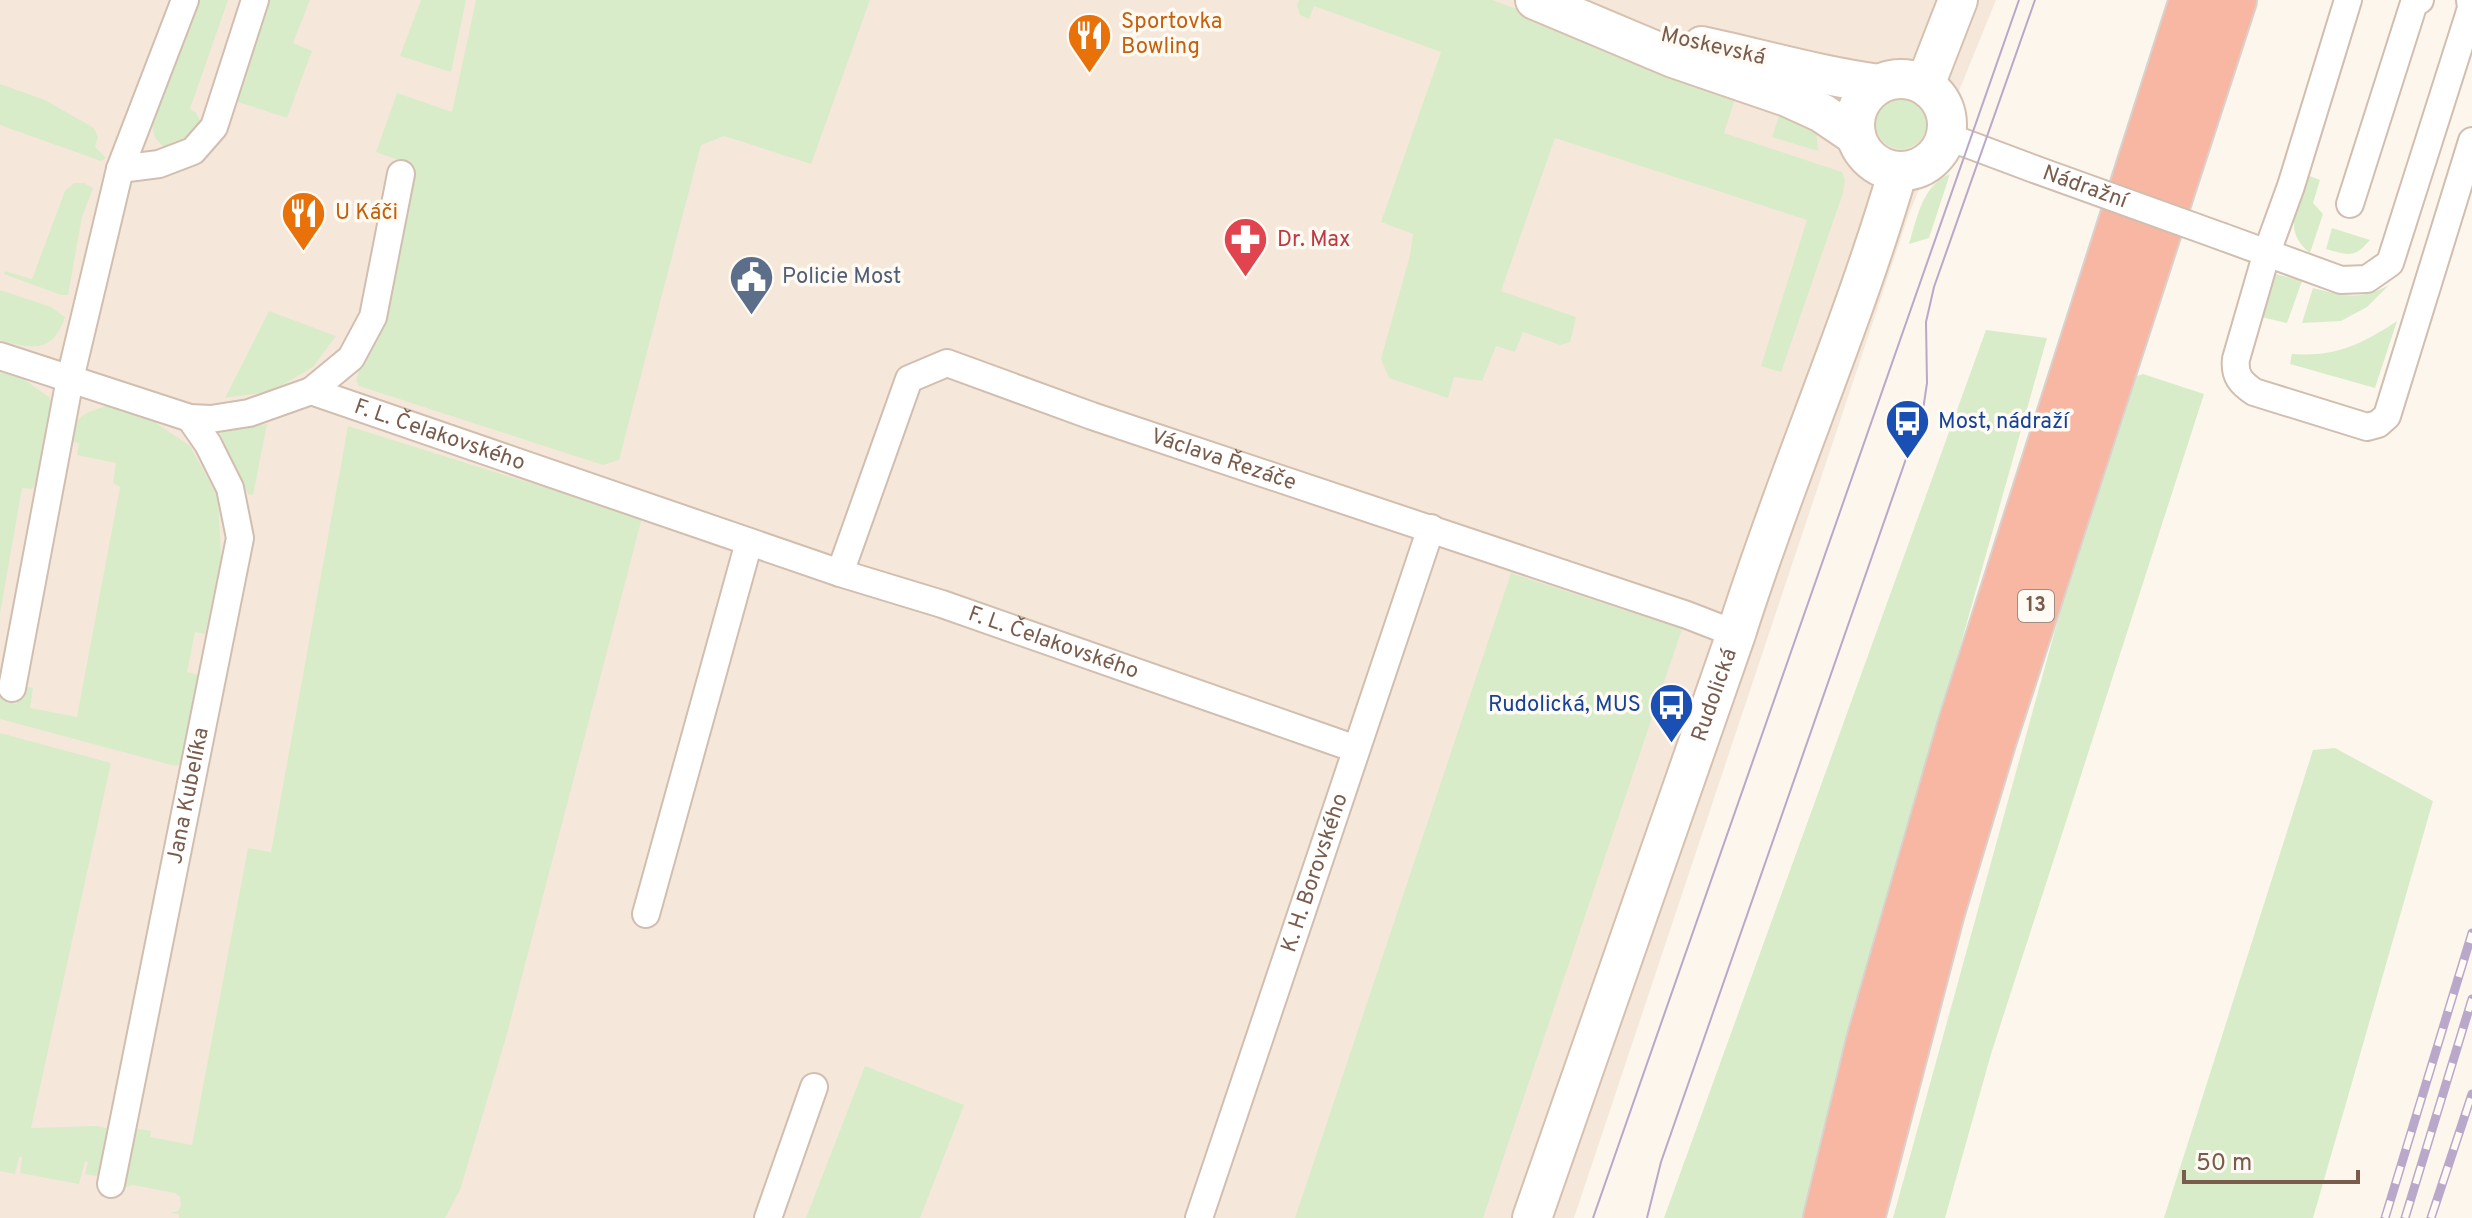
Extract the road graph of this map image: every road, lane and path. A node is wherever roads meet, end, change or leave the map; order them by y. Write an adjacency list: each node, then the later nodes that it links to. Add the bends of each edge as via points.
1 (185, 0): 15 (street)
2 (255, 0): 15 (street, via 214,127 193,151 159,164)
3 (1958, 0): 11 (street)
4 (2192, 0): 36 (highway, 13, via 1961,723 1870,1037)
5 (2234, 0): 37 (highway, 13, via 1990,753)
6 (2348, 0): 19 (street)
7 (2420, 0): 18 (street, via 2414,3)
8 (2470, 0): 19 (street, Nádražní, via 2390,263 2367,279 2341,280)
9 (1542, 2): 10 (street, Moskevská, via 1685,42); 12 (street, Moskevská, via 1673,58 1787,97)
10 (1879, 84): 11 (street, via 1894,79); 12 (street, via 1859,107)
11 (1925, 85): 13 (street, via 1944,107)
12 (1856, 136): 16 (street, via 1871,160)
13 (1946, 136): 16 (street, via 1923,166); 19 (street, Nádražní, bridge)
14 (2472, 141): 19 (street, via 2387,416 2378,424 2367,427 2242,384 2236,359)
15 (120, 169): 21 (street)
16 (1898, 171): 27 (street, Rudolická, via 1875,250)
17 (401, 174): 22 (street, via 373,317 351,358)
18 (2350, 204)
19 (2267, 252)
20 (0, 356): 21 (street)
21 (70, 379): 23 (street); 28 (street)
22 (311, 391): 23 (street, via 249,413); 25 (street, F. L. Čelakovského)
23 (190, 418): 32 (street, Jana Kubelíka, via 230,488 240,538)
24 (1431, 528): 26 (street, Václava Řezáče, via 947,363 909,379); 27 (street, Václava Řezáče); 29 (street, K. H. Borovského)
25 (749, 542): 26 (street, F. L. Čelakovského); 30 (street)
26 (840, 573): 29 (street, F. L. Čelakovského)
27 (1736, 634): 35 (street, Rudolická)
28 (12, 688)
29 (1356, 749): 34 (street, K. H. Borovského)
30 (646, 914)
31 (814, 1087): 33 (street)
32 (111, 1184)
33 (768, 1218)
34 (1199, 1218)
35 (1532, 1218)
36 (1826, 1218)
37 (1862, 1218)

